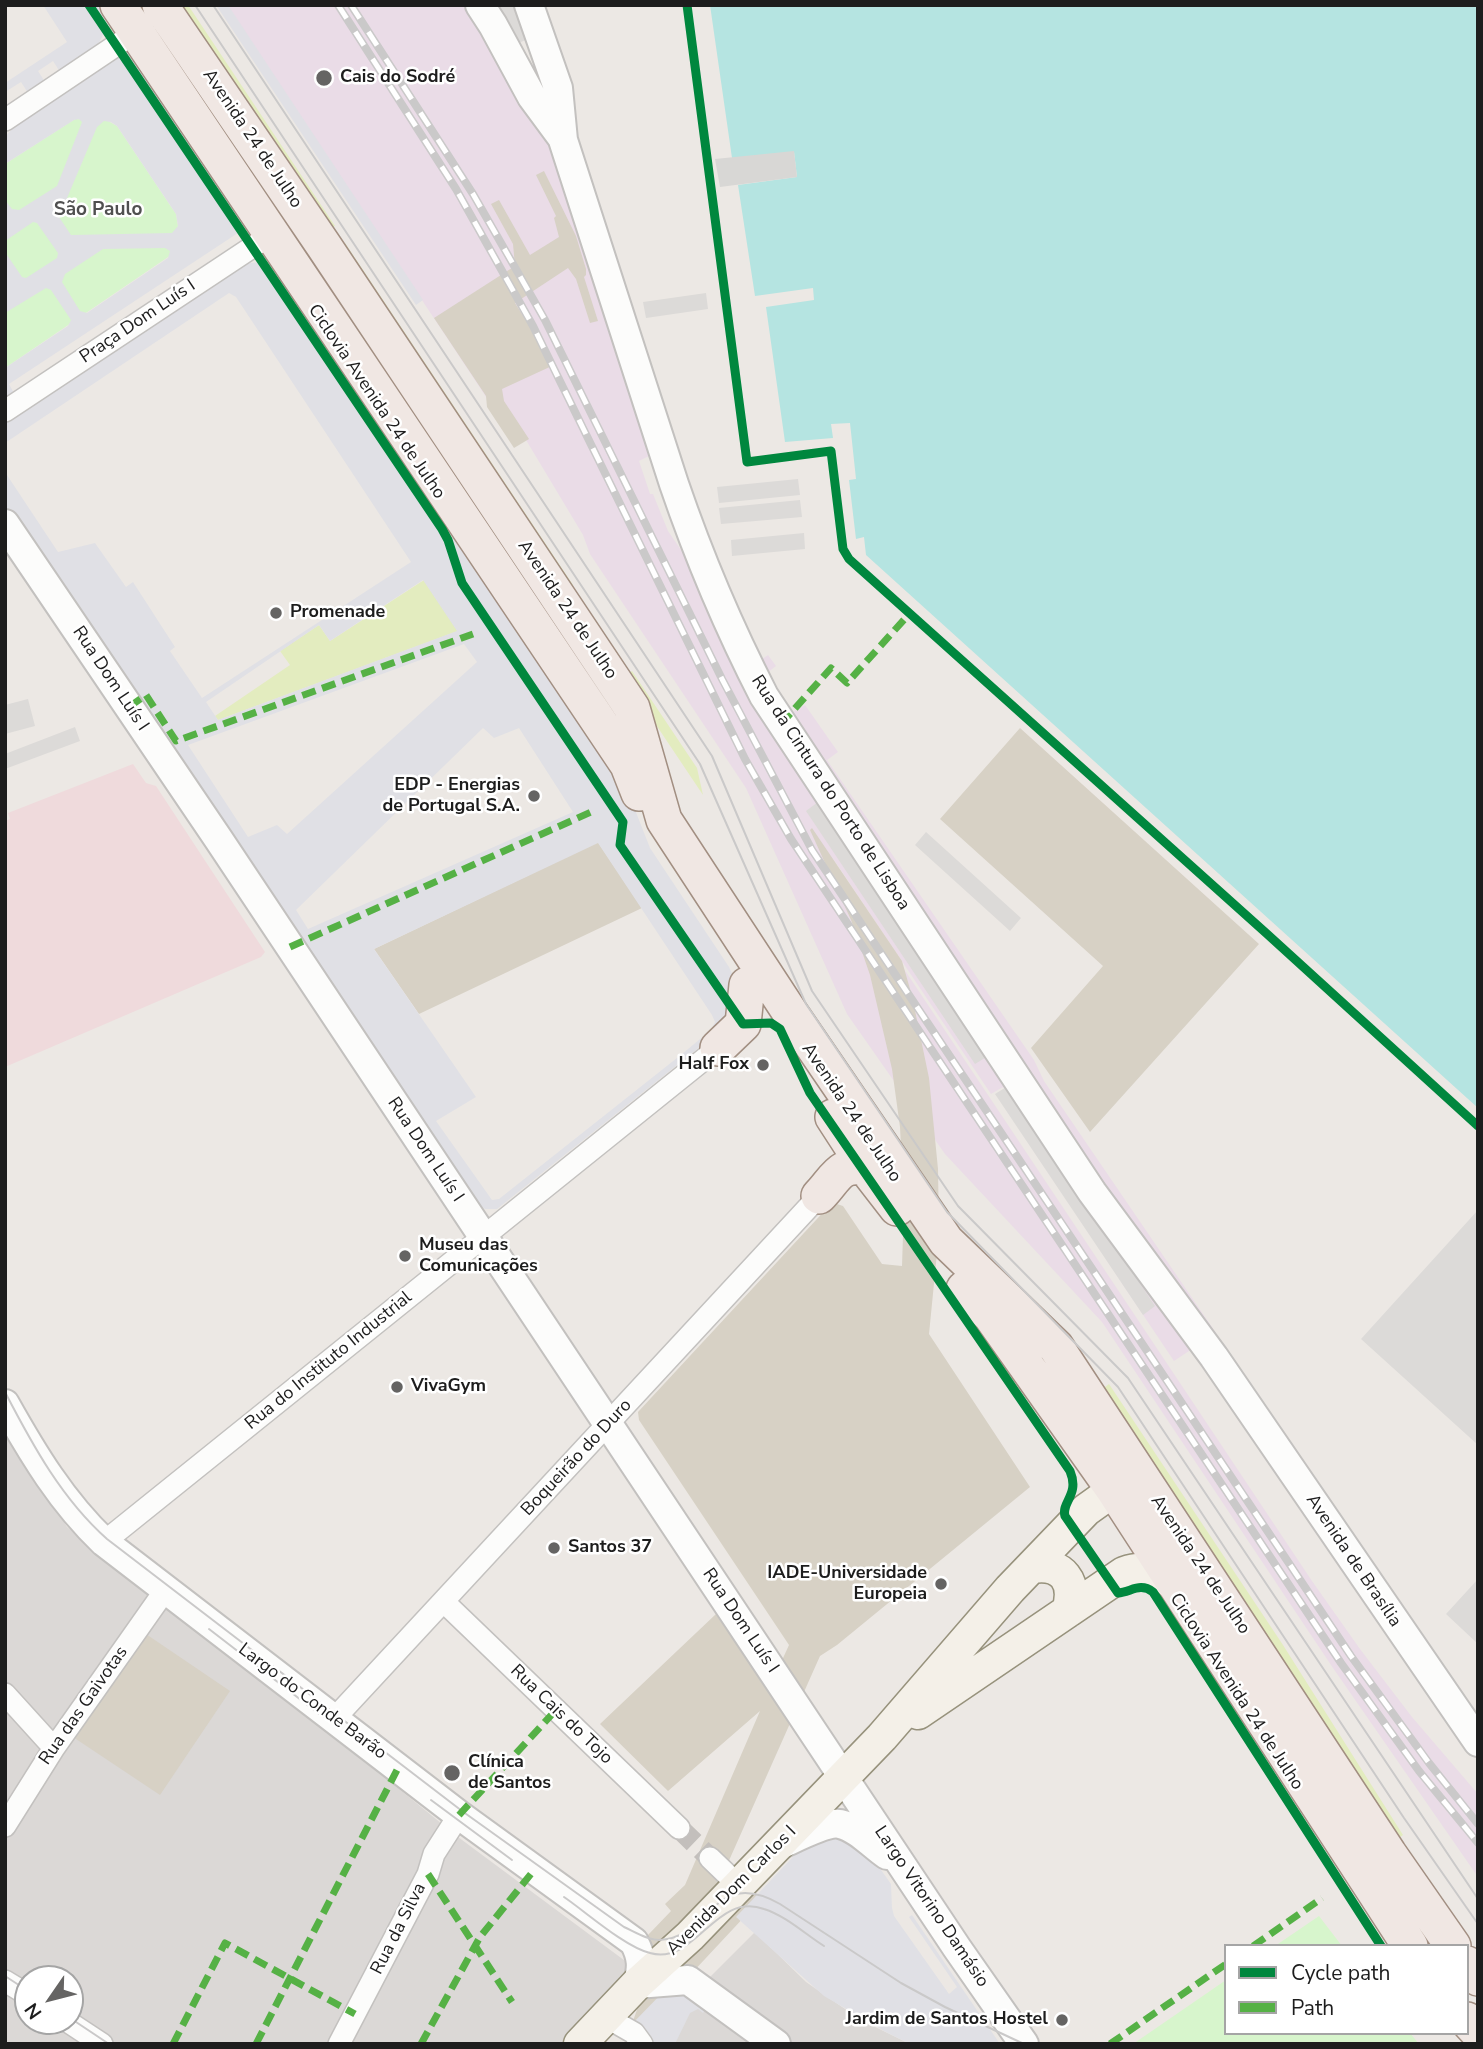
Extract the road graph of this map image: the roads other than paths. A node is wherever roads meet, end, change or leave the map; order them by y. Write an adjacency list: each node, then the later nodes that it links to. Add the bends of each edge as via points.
1 (160, 5): 5 (main road, Avenida 24 de Julho)
2 (480, 5): 7 (street, Rua da Cintura do Porto de Lisboa, via 532,97)
3 (530, 5): 7 (street, Rua da Cintura do Porto de Lisboa, via 556,78)
4 (127, 19): 5 (main road, via 158,34 197,83); 6 (street); 9 (main road, Avenida 24 de Julho)
5 (228, 104): 8 (main road, Avenida 24 de Julho)
6 (5, 120)
7 (563, 140): 17 (street, Rua da Cintura do Porto de Lisboa, via 692,536 764,696 1093,1192)
8 (302, 212): 9 (main road); 21 (main road, Avenida 24 de Julho, via 632,708 664,820 789,1011 946,1241 1056,1347)
9 (272, 234): 10 (street, Praça Dom Luís I); 12 (main road, Avenida 24 de Julho, via 628,765 659,840)
10 (5, 411)
11 (5, 524): 16 (street, Rua Dom Luís I)
12 (747, 985): 13 (main road, via 743,1024); 14 (main road, Avenida 24 de Julho)
13 (718, 1048): 16 (street, Rua do Instituto Industrial)
14 (866, 1168): 15 (main road, via 852,1165 842,1170); 20 (main road, Avenida 24 de Julho, via 931,1254 991,1316)
15 (819, 1196): 19 (street, Boqueirão do Duro)
16 (483, 1237): 19 (street, Rua Dom Luís I); 22 (street, Rua do Instituto Industrial)
17 (1229, 1379): 31 (street, Avenida de Brasília)
18 (5, 1404): 22 (street, Largo do Conde Barão, via 69,1506)
19 (609, 1424): 25 (street, Boqueirão do Duro); 33 (street, Rua Dom Luís I)
20 (1114, 1490): 21 (main road, via 1138,1490); 23 (main road, Avenida Dom Carlos I, via 1093,1504); 26 (main road, Avenida 24 de Julho)
21 (1160, 1504): 42 (main road, Avenida 24 de Julho)
22 (104, 1542): 24 (street, Largo do Conde Barão)
23 (1032, 1567): 27 (main road, via 1051,1567 1066,1578 1072,1587); 30 (main road, Avenida Dom Carlos I)
24 (166, 1589): 29 (street, Largo do Conde Barão); 32 (street, Rua das Gaivotas)
25 (444, 1602): 29 (street, Boqueirão do Duro); 36 (street, Rua Cais do Tojo)
26 (1193, 1609): 27 (main road, Avenida Dom Carlos I, via 1170,1580 1141,1569 1118,1576); 41 (main road, Avenida 24 de Julho)
27 (1068, 1611): 30 (main road, Avenida Dom Carlos I)
28 (5, 1694): 32 (street)
29 (334, 1719): 34 (street, Largo do Conde Barão)
30 (882, 1737): 33 (main road, Avenida Dom Carlos I)
31 (1478, 1742)
32 (54, 1748): 35 (street, Rua das Gaivotas)
33 (844, 1776): 37 (main road, Avenida Dom Carlos I); 39 (street, Largo Vitorino Damásio)
34 (458, 1815): 43 (street, Largo do Conde Barão, via 634,1942 642,1971); 48 (street, Rua da Silva)
35 (5, 1826)
36 (679, 1828)
37 (776, 1847): 39 (street, via 835,1824 856,1832); 40 (main road, Avenida Dom Carlos I)
38 (710, 1858): 40 (street)
39 (901, 1864): 46 (street, Largo Vitorino Damásio)
40 (738, 1885): 43 (main road, Avenida Dom Carlos I)
41 (1409, 1944)
42 (1452, 1944)
43 (637, 1984): 44 (main road, Avenida Dom Carlos I); 51 (street, via 688,1980)
44 (606, 2017): 49 (main road, Avenida Dom Carlos I); 50 (street, via 634,2033)
45 (84, 2032): 47 (street)
46 (1022, 2040)
47 (102, 2044)
48 (339, 2044)
49 (580, 2044)
50 (642, 2044)
51 (776, 2044)

